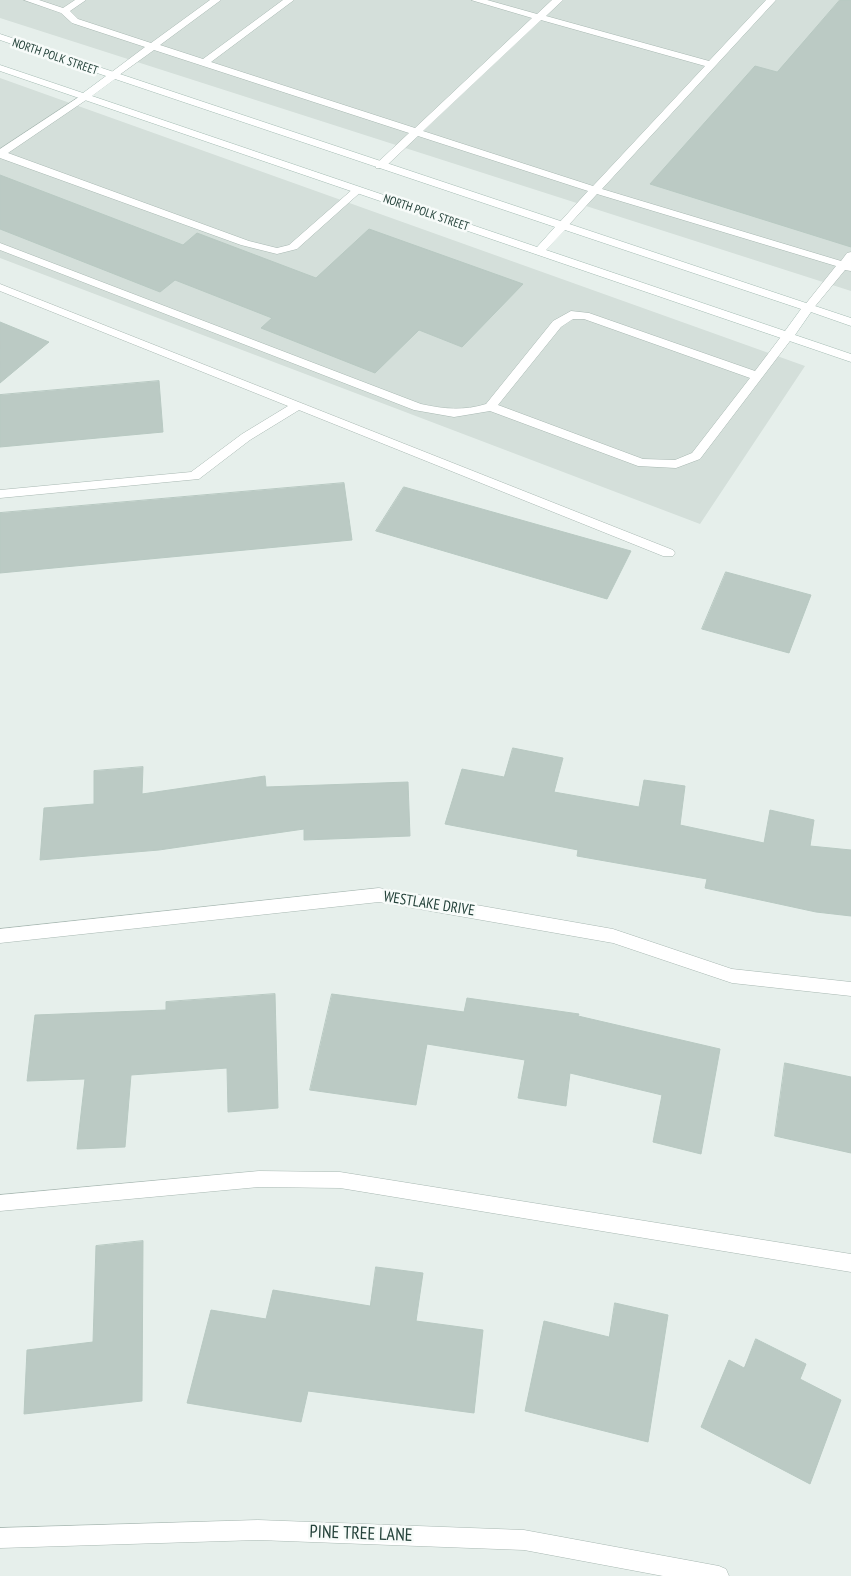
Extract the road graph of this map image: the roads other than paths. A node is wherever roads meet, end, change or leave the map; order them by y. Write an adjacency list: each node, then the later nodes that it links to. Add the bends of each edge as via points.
1 (29, 0): 8 (main road)
2 (81, 0): 8 (main road)
3 (216, 0): 11 (main road)
4 (289, 0): 12 (main road)
5 (476, 0): 9 (main road)
6 (558, 0): 9 (main road)
7 (771, 0): 13 (main road)
8 (64, 11): 11 (main road, via 75,20)
9 (539, 17): 13 (main road); 17 (main road)
10 (0, 37): 15 (main road, NORTH POLK STREET)
11 (153, 46): 12 (main road); 15 (main road)
12 (204, 63): 17 (main road)
13 (712, 65): 21 (main road)
14 (0, 68): 16 (main road, NORTH POLK STREET)
15 (112, 76): 16 (main road); 19 (main road, NORTH POLK STREET)
16 (85, 96): 18 (main road); 20 (main road, NORTH POLK STREET)
17 (415, 132): 19 (main road); 21 (main road)
18 (0, 154): 20 (main road, via 277,251 293,247)
19 (380, 166): 22 (main road, NORTH POLK STREET)
20 (358, 190): 24 (main road, NORTH POLK STREET)
21 (595, 190): 22 (main road); 26 (main road)
22 (562, 226): 24 (main road); 28 (main road, NORTH POLK STREET)
23 (0, 246): 34 (main road, via 418,407 448,414 473,413)
24 (539, 252): 30 (main road, NORTH POLK STREET)
25 (851, 255): 26 (main road)
26 (847, 267): 28 (main road)
27 (0, 286): 33 (main road)
28 (808, 308): 29 (main road, NORTH POLK STREET); 30 (main road)
29 (851, 322)
30 (787, 337): 31 (main road, NORTH POLK STREET); 32 (main road)
31 (851, 358)
32 (757, 376): 34 (main road, via 696,456 676,464 642,463); 34 (main road, via 585,316 572,316 557,324)
33 (297, 406): 35 (main road, via 246,437 194,476); 36 (main road)
34 (490, 407)
35 (0, 494)
36 (668, 553)
37 (0, 936): 38 (main road, WESTLAKE DRIVE, via 379,895 613,936 732,976)
38 (851, 988)
39 (0, 1203): 40 (main road, via 259,1179 340,1180)
40 (851, 1263)
41 (0, 1538): 42 (main road, PINE TREE LANE, via 258,1530 524,1540)
42 (719, 1576)

